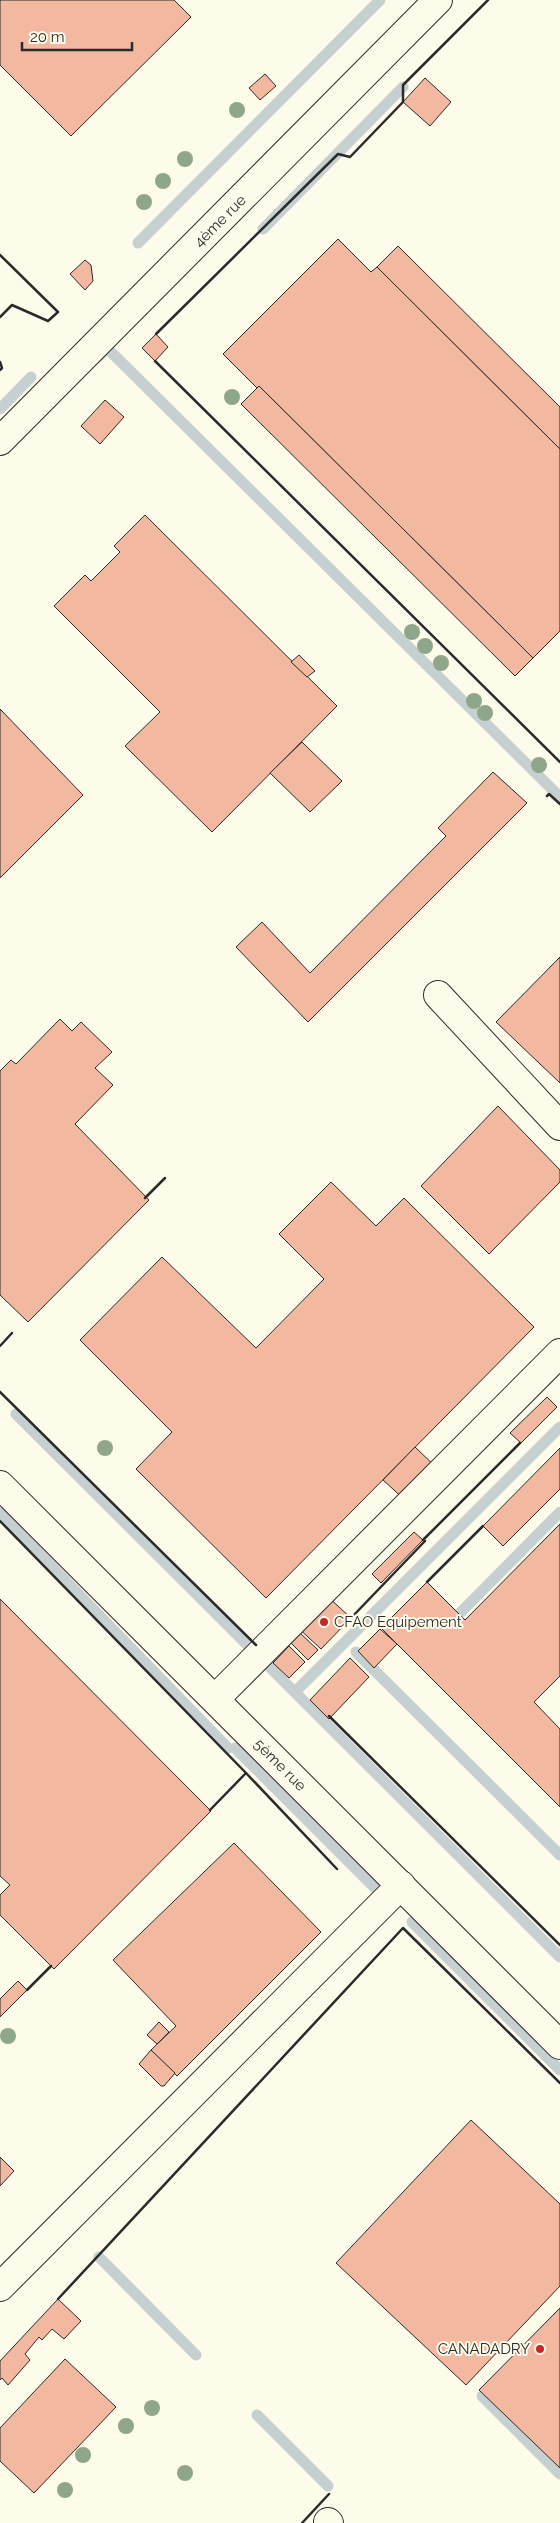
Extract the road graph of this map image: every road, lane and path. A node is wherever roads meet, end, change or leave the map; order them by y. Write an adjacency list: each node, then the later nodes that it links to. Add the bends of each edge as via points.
1 (438, 0): 2 (street, 4ème rue)
2 (0, 441)
3 (438, 995): 4 (street)
4 (560, 1126)
5 (560, 1353): 7 (street)
6 (0, 1485): 7 (street, 5ème rue)
7 (215, 1699): 8 (street, 5ème rue)
8 (400, 1886): 9 (street, 5ème rue); 10 (street)
9 (560, 2045)
10 (0, 2287)

